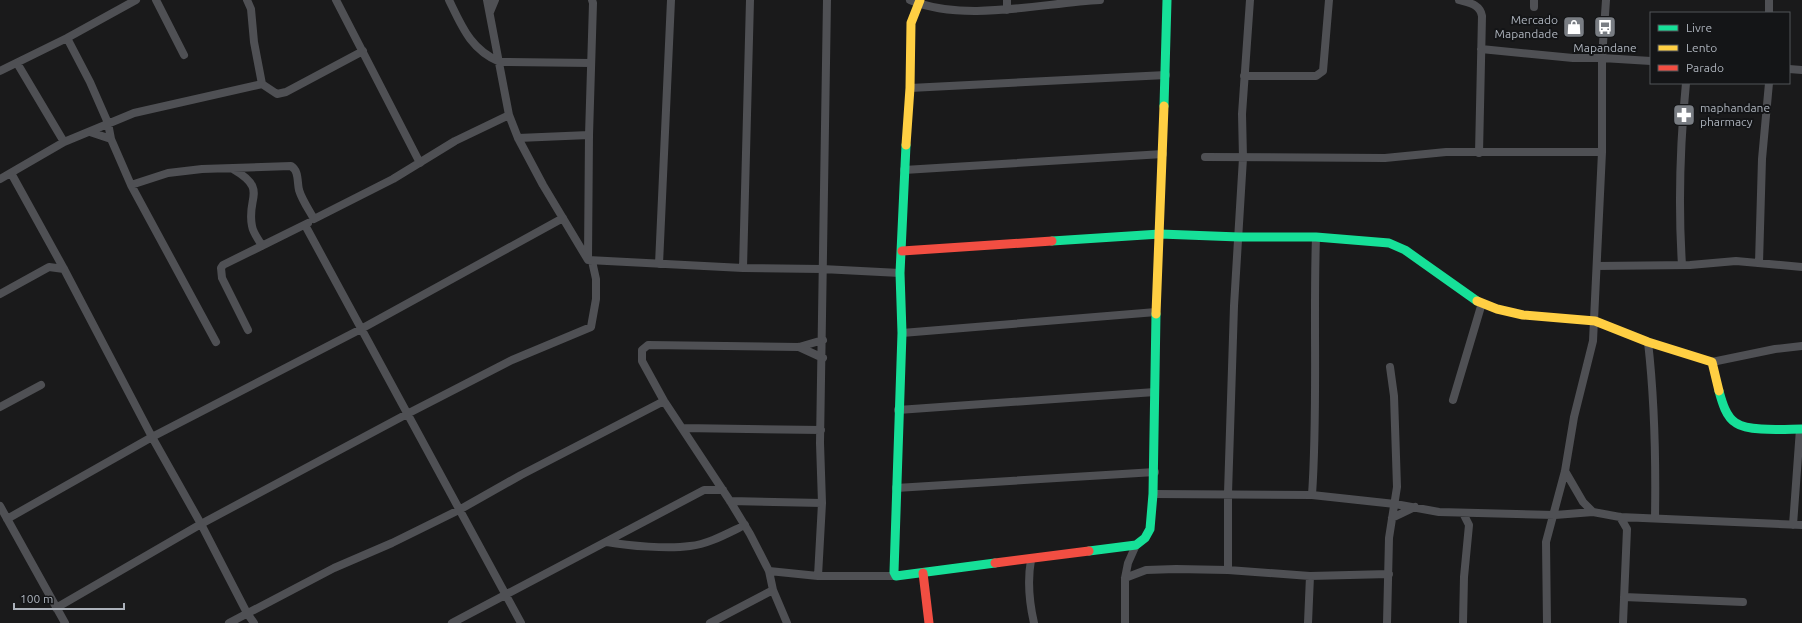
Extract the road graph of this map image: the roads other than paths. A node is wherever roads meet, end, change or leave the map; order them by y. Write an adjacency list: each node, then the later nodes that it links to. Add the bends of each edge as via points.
1 (136, 0): 25 (street)
2 (156, 0): 28 (street)
3 (247, 0): 39 (street, via 251,9)
4 (336, 0): 27 (street)
5 (449, 0): 31 (street, via 472,42 483,53)
6 (487, 0): 23 (street)
7 (495, 0): 23 (street)
8 (671, 0): 72 (street)
9 (750, 0): 77 (street)
10 (827, 0): 79 (street)
11 (1007, 0): 22 (street)
12 (1100, 0): 21 (street)
13 (1167, 0): 37 (street)
14 (1250, 0): 38 (street)
15 (1329, 0): 38 (street, via 1321,74)
16 (1459, 0): 26 (street, via 1475,5 1481,12)
17 (1606, 0): 29 (street)
18 (1769, 0): 24 (street)
19 (594, 1): 33 (street)
20 (916, 1): 22 (street, via 942,10); 42 (street, via 911,23)
21 (1076, 1): 22 (street)
22 (1007, 10)
23 (490, 12): 31 (street)
24 (1769, 12)
25 (66, 38): 32 (street); 44 (street, via 90,82)
26 (1481, 49): 29 (street, via 1573,58); 50 (street)
27 (363, 51): 39 (street, via 286,92 277,94); 55 (street)
28 (184, 55)
29 (1602, 58): 30 (street); 51 (street)
30 (1650, 61)
31 (500, 62): 33 (street); 43 (street)
32 (17, 63): 36 (street); 49 (street)
33 (591, 63): 46 (street)
34 (1790, 69): 35 (street)
35 (1802, 70)
36 (0, 71)
37 (1166, 75): 42 (street); 52 (street)
38 (1244, 76): 54 (street)
39 (262, 84): 44 (street, via 134,113)
40 (1686, 84): 73 (street, via 1679,177)
41 (1769, 84): 71 (street, via 1762,159)
42 (910, 88): 57 (street)
43 (509, 115): 47 (street); 55 (street, via 455,141)
44 (108, 123): 45 (street); 48 (street)
45 (90, 132): 48 (street); 49 (street)
46 (589, 135): 47 (street); 70 (street)
47 (518, 138): 61 (street)
48 (111, 139): 60 (street)
49 (64, 142): 58 (street)
50 (1479, 152): 51 (street); 54 (street, via 1446,152 1385,158)
51 (1602, 152): 74 (street)
52 (1163, 154): 57 (street); 64 (street)
53 (1205, 157): 54 (street)
54 (1243, 158): 65 (street)
55 (420, 163): 62 (street)
56 (232, 169): 60 (street, via 202,168 168,173); 62 (street, via 291,166 295,168 299,189); 67 (street, via 245,176 253,189 252,228)
57 (904, 170): 68 (street)
58 (11, 173): 59 (street); 69 (street)
59 (0, 179)
60 (131, 185): 89 (street)
61 (563, 218): 70 (street); 85 (street)
62 (314, 219): 63 (street)
63 (305, 225): 67 (street); 85 (street)
64 (1160, 234): 65 (street); 68 (street); 83 (street)
65 (1239, 237): 66 (street); 113 (street, via 1234,306)
66 (1316, 237): 82 (street, via 1389,243 1405,250 1472,299); 115 (street, via 1316,442)
67 (262, 246): 86 (street, via 221,268 222,278)
68 (902, 251): 80 (street)
69 (55, 252): 75 (street); 78 (street)
70 (590, 261): 72 (street); 102 (street, via 596,279 596,299 591,327 512,360)
71 (1759, 263): 73 (street, via 1736,261); 76 (street)
72 (659, 264): 77 (street)
73 (1682, 264): 74 (street)
74 (1597, 266): 84 (street)
75 (50, 267): 78 (street); 81 (street)
76 (1802, 267)
77 (743, 268): 79 (street)
78 (64, 269): 106 (street)
79 (822, 269): 80 (street); 88 (street)
80 (900, 273): 87 (street)
81 (0, 294)
82 (1482, 303): 84 (street, via 1523,315); 98 (street)
83 (1156, 312): 87 (street); 97 (street)
84 (1595, 321): 90 (street); 107 (street, via 1593,342 1574,417)
85 (361, 329): 102 (street); 106 (street)
86 (248, 330)
87 (902, 333): 101 (street)
88 (823, 340): 92 (street); 93 (street)
89 (216, 342)
90 (1648, 342): 94 (street); 129 (street, via 1656,435)
91 (1802, 346): 94 (street)
92 (799, 347): 93 (street); 99 (street, via 644,347 642,361)
93 (823, 358): 105 (street)
94 (1712, 362): 104 (street, via 1720,393 1729,415 1736,424 1746,427)
95 (1390, 367): 118 (street, via 1395,410)
96 (40, 385): 100 (street)
97 (1155, 392): 101 (street); 108 (street)
98 (1453, 400)
99 (664, 401): 103 (street); 121 (street)
100 (0, 407)
101 (898, 410): 110 (street)
102 (407, 414): 121 (street); 131 (street)
103 (682, 428): 105 (street); 109 (street)
104 (1801, 429): 134 (street)
105 (821, 430): 117 (street)
106 (152, 437): 130 (street); 131 (street)
107 (1565, 471): 122 (street, via 1583,502); 125 (street)
108 (1154, 472): 110 (street); 114 (street)
109 (711, 473): 111 (street); 112 (street)
110 (896, 488): 144 (street)
111 (704, 490): 112 (street); 136 (street)
112 (723, 490): 116 (street)
113 (1228, 493): 114 (street); 115 (street); 139 (street)
114 (1153, 494): 137 (street, via 1150,529 1145,538)
115 (1312, 495): 118 (street)
116 (730, 501): 117 (street); 132 (street)
117 (822, 503): 143 (street)
118 (1395, 504): 120 (street); 128 (street)
119 (0, 506): 130 (street)
120 (1415, 507): 123 (street); 128 (street)
121 (459, 510): 148 (street); 152 (street, via 334,568)
122 (1593, 512): 125 (street); 126 (street)
123 (1463, 513): 124 (street); 133 (street)
124 (1477, 513): 125 (street); 133 (street)
125 (1555, 515): 166 (street, via 1546,542)
126 (1620, 517): 127 (street); 135 (street)
127 (1639, 517): 129 (street); 135 (street)
128 (1392, 518): 142 (street)
129 (1655, 518): 134 (street)
130 (7, 519): 151 (street)
131 (201, 524): 151 (street); 152 (street)
132 (745, 525): 136 (street, via 722,536 690,546 625,545); 140 (street)
133 (1469, 525): 165 (street)
134 (1798, 525)
135 (1626, 529): 149 (street)
136 (607, 542): 148 (street)
137 (1136, 545): 138 (street); 146 (street, via 1128,562)
138 (1030, 560): 141 (street); 161 (street, via 1028,596)
139 (1228, 570): 145 (street); 146 (street, via 1151,570)
140 (769, 571): 143 (street); 147 (street)
141 (923, 573): 144 (street); 160 (street)
142 (1389, 574): 145 (street); 164 (street)
143 (818, 576): 144 (street)
144 (896, 576)
145 (1310, 576): 163 (street)
146 (1126, 578): 162 (street)
147 (773, 590): 158 (street); 159 (street)
148 (506, 593): 156 (street); 157 (street)
149 (1624, 597): 150 (street); 167 (street)
150 (1743, 602)
151 (56, 608): 153 (street)
152 (247, 613): 154 (street); 155 (street)
153 (65, 623)
154 (229, 623)
155 (254, 623)
156 (452, 623)
157 (522, 623)
158 (710, 623)
159 (787, 623)
160 (929, 623)
161 (1034, 623)
162 (1125, 623)
163 (1308, 623)
164 (1387, 623)
165 (1463, 623)
166 (1546, 623)
167 (1623, 623)

